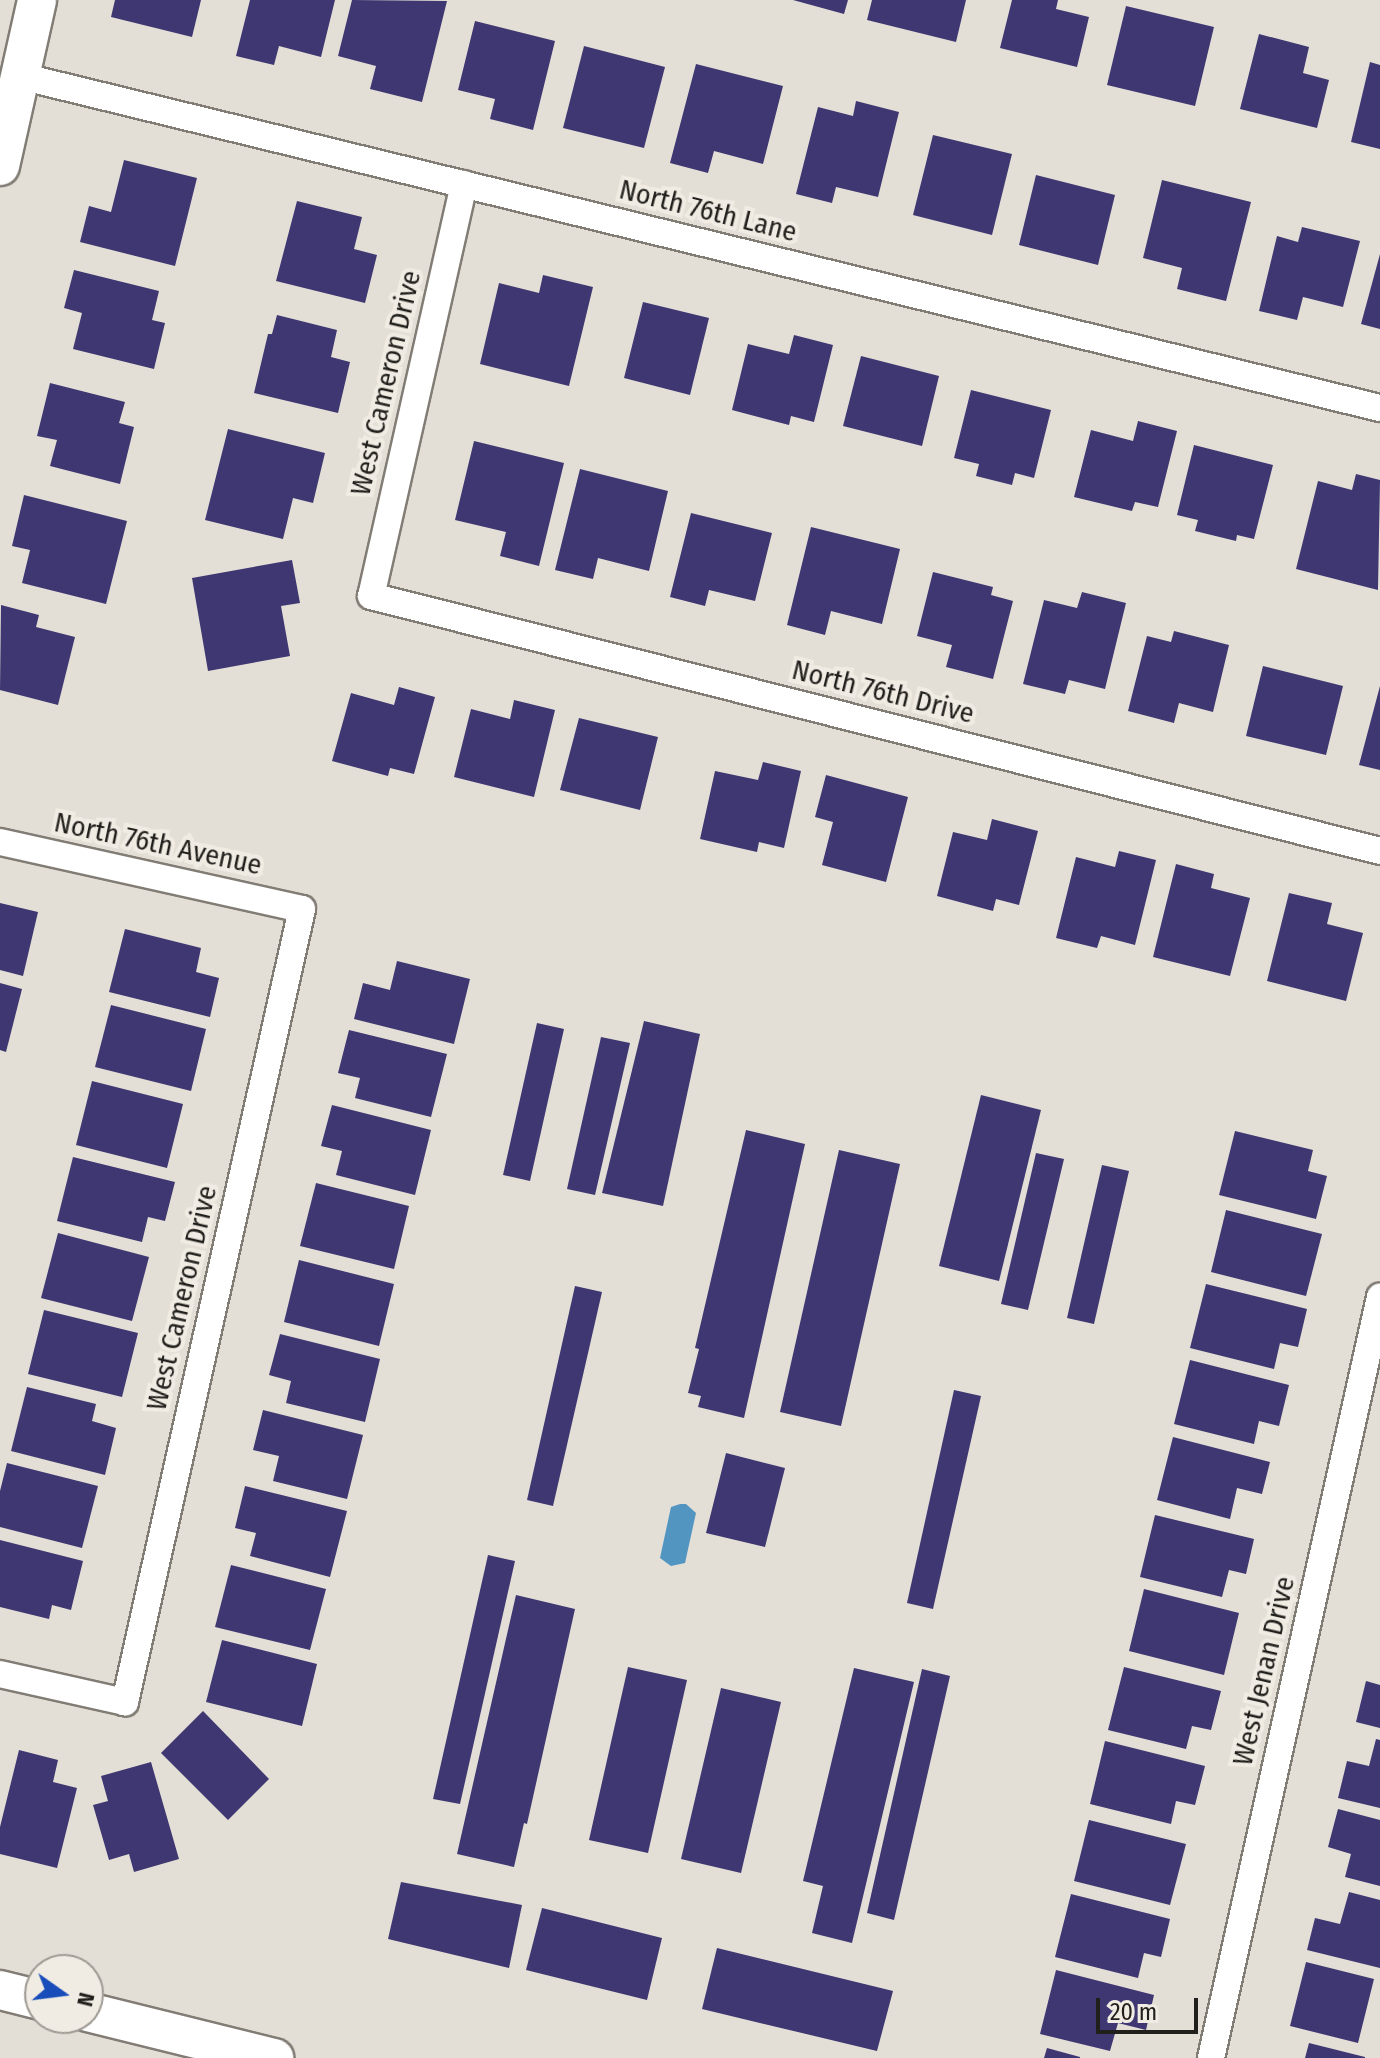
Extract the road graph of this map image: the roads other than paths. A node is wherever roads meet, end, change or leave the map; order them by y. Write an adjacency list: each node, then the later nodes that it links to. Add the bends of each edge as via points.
1 (37, 0): 2 (main road)
2 (20, 76): 3 (main road); 4 (street, North 76th Lane)
3 (0, 166)
4 (464, 184): 5 (street, North 76th Lane); 6 (street, West Cameron Drive)
5 (1380, 408)
6 (371, 596): 8 (street, North 76th Drive)
7 (0, 842): 9 (street, North 76th Avenue)
8 (1380, 851)
9 (302, 909): 11 (street, West Cameron Drive, via 125,1702)
10 (1380, 1297): 16 (street, West Jenan Drive)
11 (0, 1674)
12 (0, 1990): 13 (main road)
13 (24, 1996)
14 (104, 2016): 15 (main road)
15 (274, 2058)
16 (1211, 2058)

